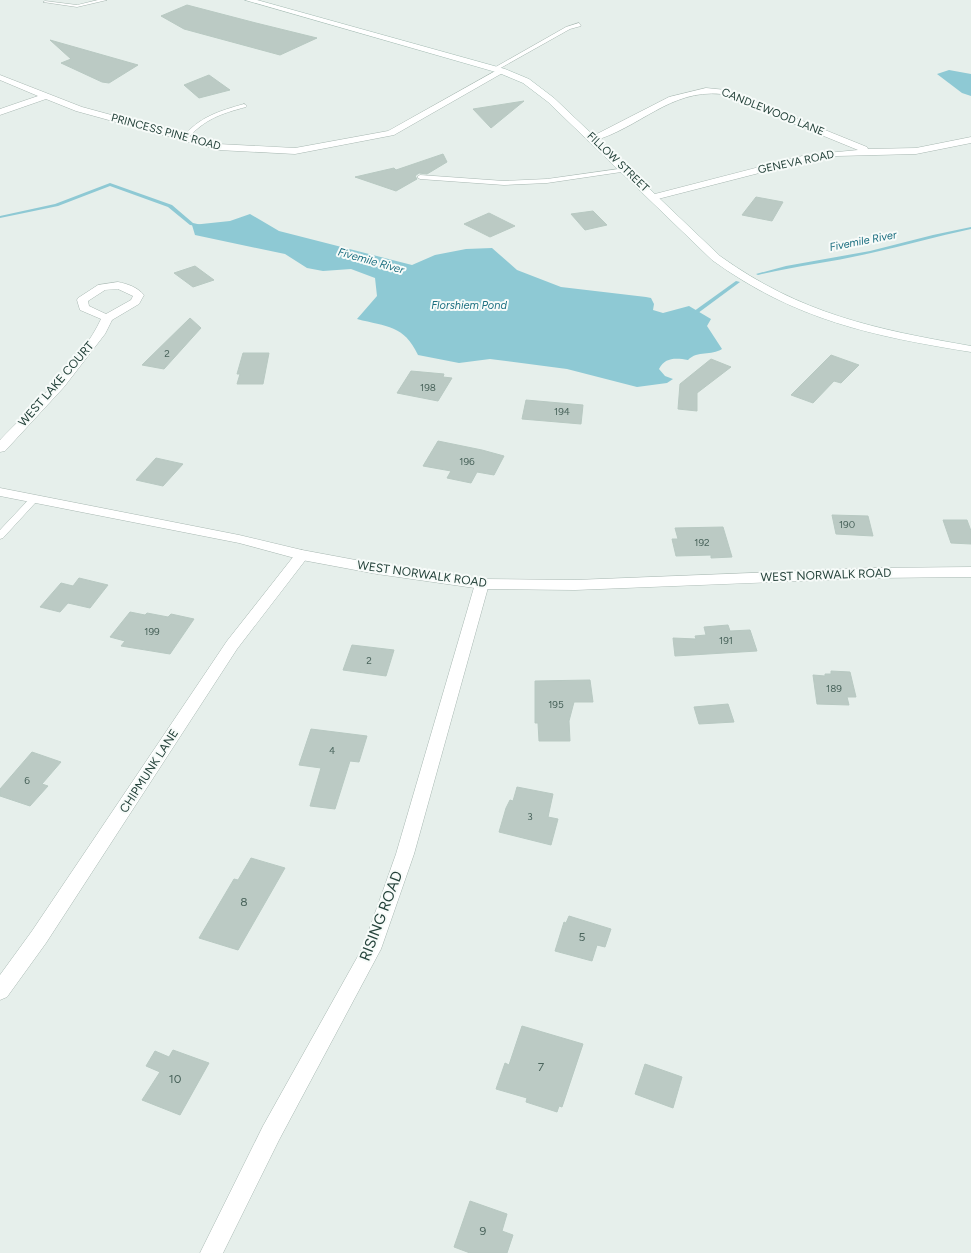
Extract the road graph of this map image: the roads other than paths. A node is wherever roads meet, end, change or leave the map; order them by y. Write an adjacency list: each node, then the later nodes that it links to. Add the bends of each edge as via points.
1 (105, 0): 3 (lane, via 77,6)
2 (249, 0): 5 (street, FILLOW STREET)
3 (46, 2)
4 (579, 25): 5 (lane, via 568,28)
5 (499, 70): 10 (street, PRINCESS PINE ROAD, via 391,132 295,151 218,147); 11 (street, FILLOW STREET, via 537,87)
6 (0, 77): 7 (street, PRINCESS PINE ROAD)
7 (45, 96): 9 (street); 10 (street, PRINCESS PINE ROAD)
8 (244, 106): 10 (lane, via 203,120)
9 (0, 112)
10 (185, 138)
11 (593, 138): 13 (street, CANDLEWOOD LANE, via 608,134 683,94 712,90); 14 (street, FILLOW STREET)
12 (971, 140): 13 (street, GENEVA ROAD, via 916,151)
13 (870, 152): 16 (street, GENEVA ROAD, via 806,158)
14 (626, 170): 15 (lane, via 548,181 504,183); 16 (street, FILLOW STREET)
15 (420, 178)
16 (654, 197): 18 (street, FILLOW STREET, via 716,258 744,280 781,299 854,326)
17 (107, 318): 19 (street, WEST LAKE COURT, via 101,332 60,384)
18 (971, 349)
19 (0, 448)
20 (0, 492): 21 (street, WEST NORWALK ROAD)
21 (34, 499): 22 (lane); 23 (street, WEST NORWALK ROAD, via 239,539)
22 (0, 536)
23 (302, 555): 25 (street, WEST NORWALK ROAD); 26 (street, CHIPMUNK LANE, via 232,645)
24 (971, 572): 25 (street, WEST NORWALK ROAD, via 575,585)
25 (482, 584): 27 (street, RISING ROAD, via 452,680 405,854 372,950 271,1132)
26 (0, 991)
27 (211, 1253)

